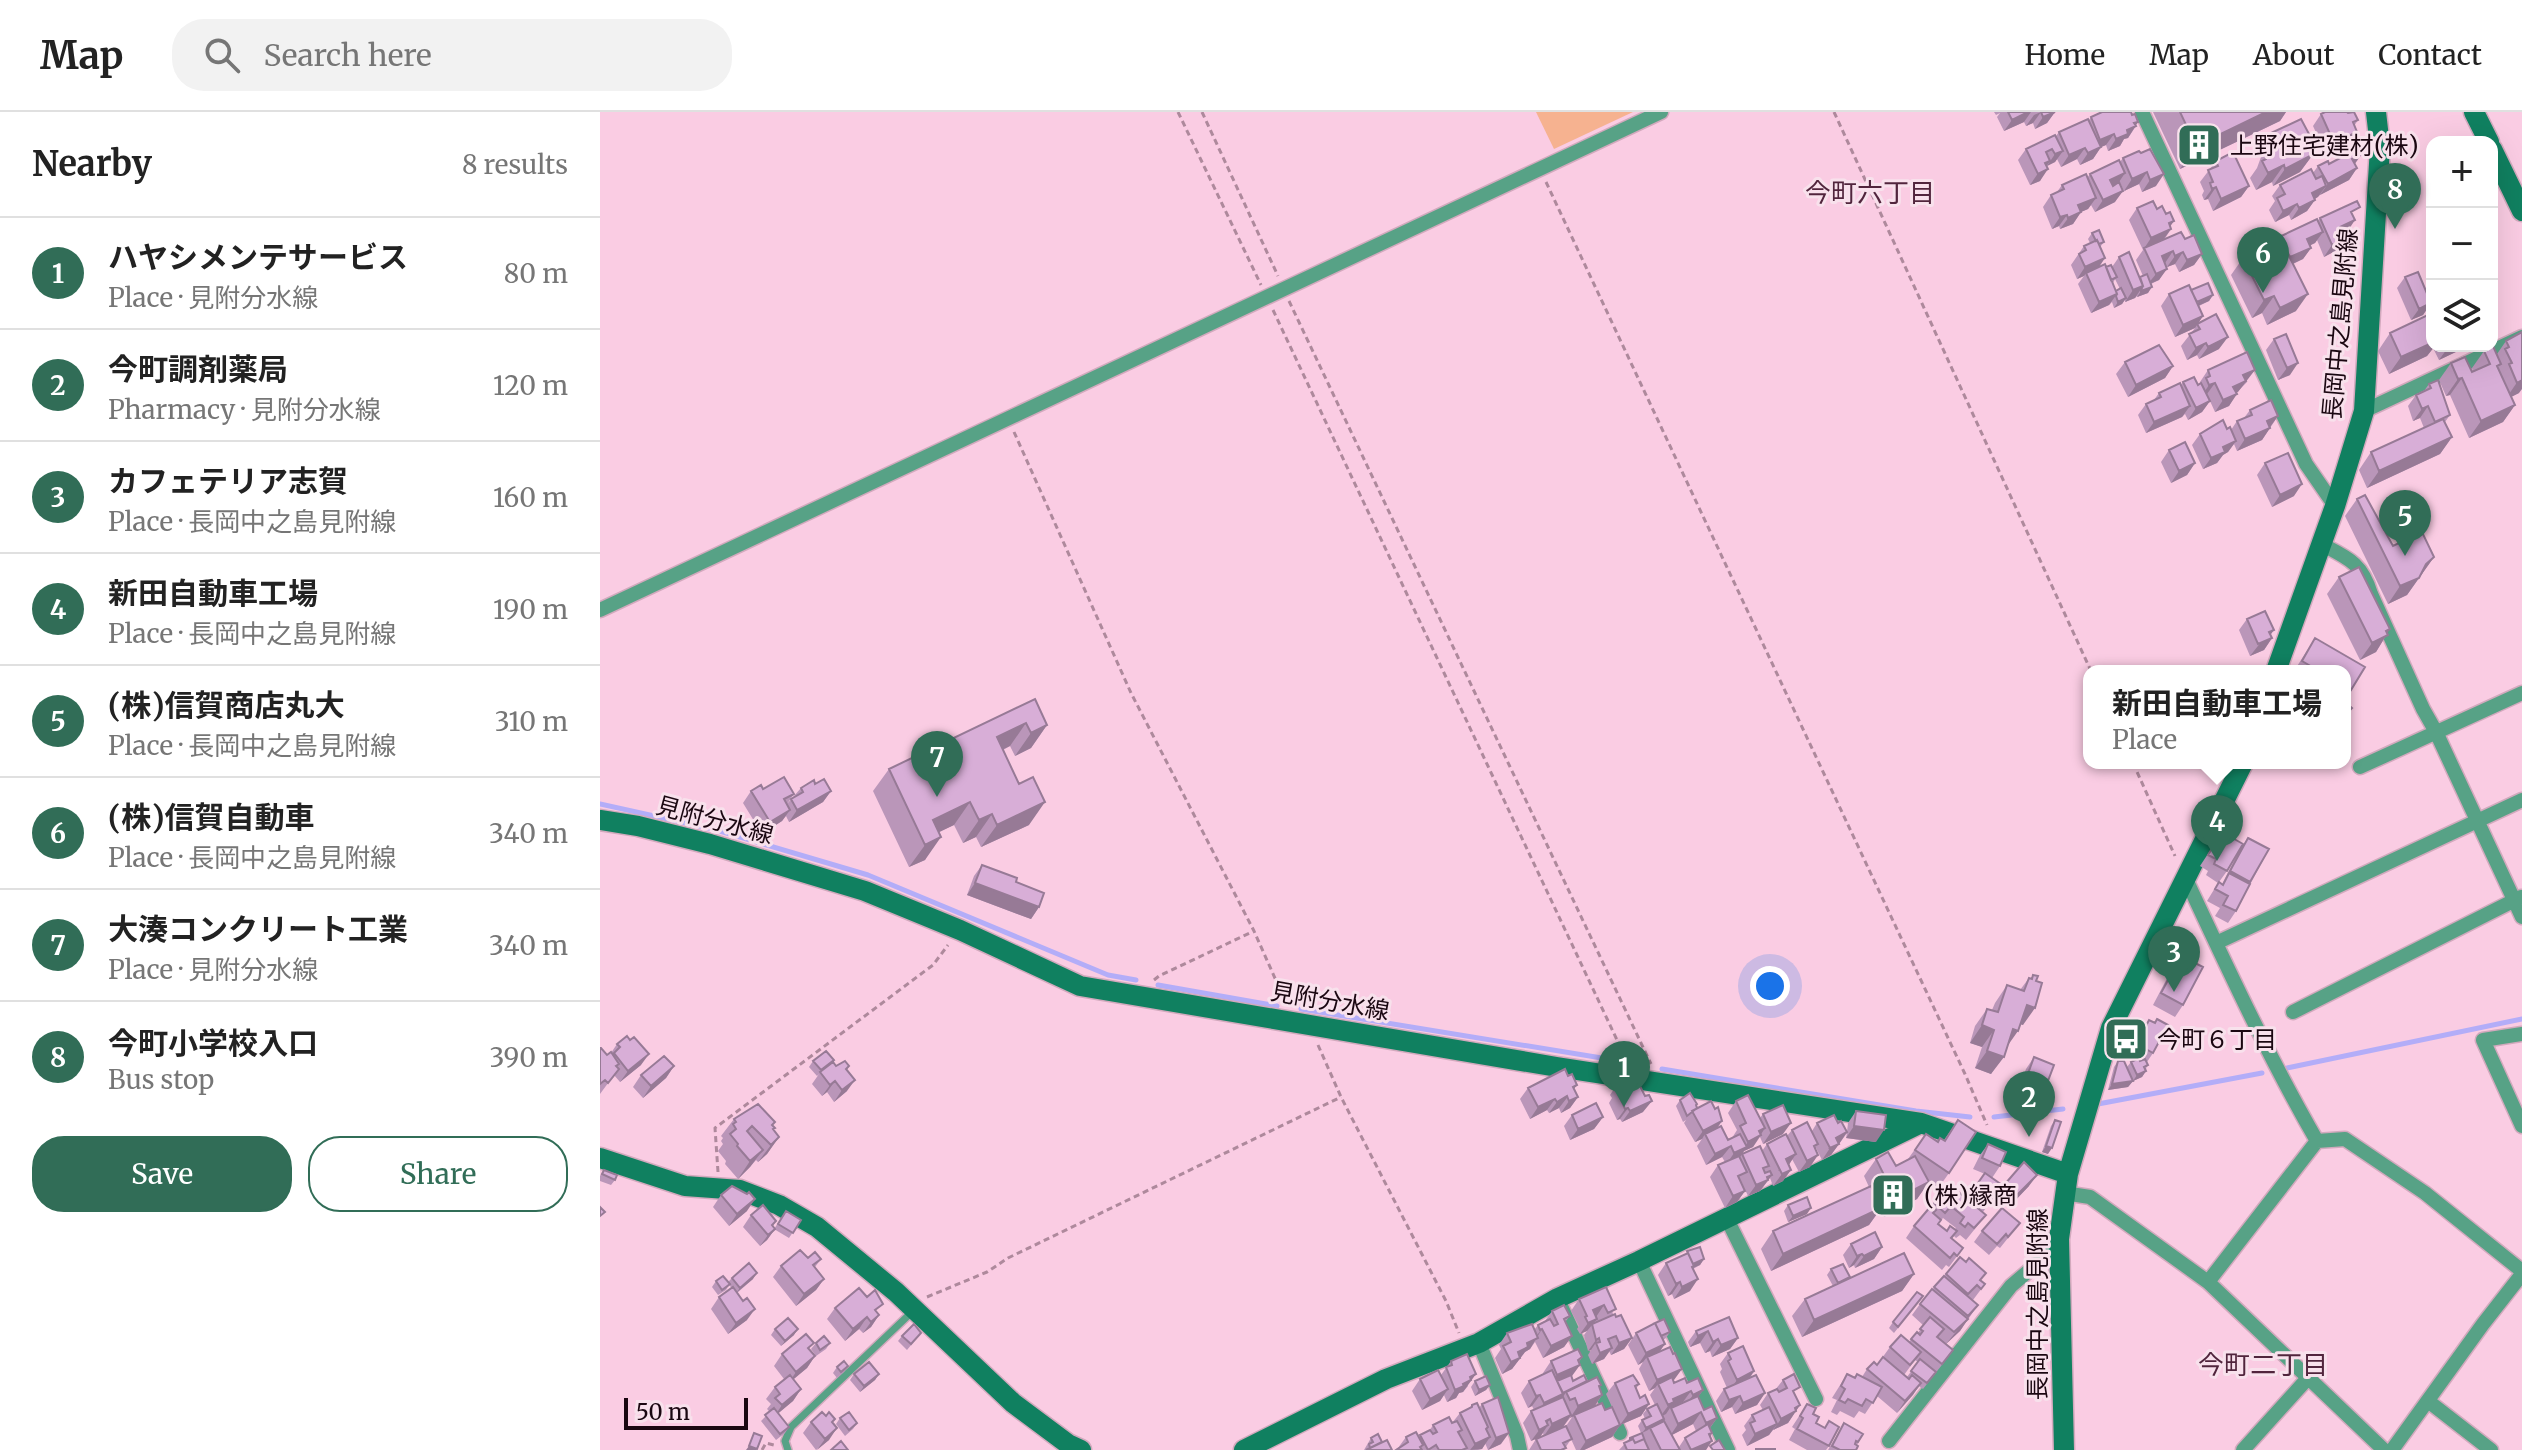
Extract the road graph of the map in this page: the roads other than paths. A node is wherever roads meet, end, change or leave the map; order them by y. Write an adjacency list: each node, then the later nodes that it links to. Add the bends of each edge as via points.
1 (1661, 112): 12 (street)
2 (2142, 112): 10 (street, via 2306,464)
3 (2376, 112): 9 (main road, 長岡中之島見附線, via 2380,147)
4 (2474, 112): 5 (main road)
5 (2486, 136)
6 (2498, 161): 7 (main road)
7 (2522, 211)
8 (2522, 337): 9 (street)
9 (2364, 411): 10 (main road, 長岡中之島見附線)
10 (2335, 506): 11 (main road, 長岡中之島見附線)
11 (2321, 544): 13 (main road, 長岡中之島見附線); 15 (street, via 2366,575)
12 (600, 610)
13 (2278, 665)
14 (2522, 693): 15 (street)
15 (2436, 732): 16 (street); 20 (street)
16 (2360, 767)
17 (2240, 769): 21 (main road, 長岡中之島見附線)
18 (2522, 800): 20 (street)
19 (600, 820): 27 (main road, 見附分水線, via 696,840 865,891 1080,986)
20 (2477, 821): 22 (street); 24 (street)
21 (2185, 877): 24 (street); 31 (main road, 長岡中之島見附線, via 2111,1028)
22 (2518, 898): 23 (street); 25 (street)
23 (2522, 917)
24 (2216, 943): 29 (street)
25 (2293, 1012)
26 (2522, 1034): 28 (street, via 2483,1040)
27 (1921, 1123): 31 (main road, 見附分水線); 32 (main road)
28 (2522, 1126)
29 (2317, 1141): 35 (street, via 2345,1139 2425,1193); 36 (street)
30 (600, 1158): 38 (main road, via 685,1186 740,1190 779,1205 817,1227)
31 (2066, 1184): 33 (main road, 長岡中之島見附線); 36 (street)
32 (1726, 1217): 34 (main road); 41 (street)
33 (2059, 1245): 44 (street, via 2011,1286); 50 (main road, 長岡中之島見附線)
34 (1639, 1261): 37 (main road); 49 (street)
35 (2522, 1272): 42 (street)
36 (2208, 1282): 40 (street)
37 (1558, 1298): 39 (main road); 43 (street)
38 (912, 1307): 45 (lane, via 791,1427 785,1441); 46 (main road, via 1013,1403)
39 (1472, 1345): 47 (main road, via 1386,1379); 48 (street)
40 (2308, 1378): 51 (street); 52 (street)
41 (1816, 1399)
42 (2428, 1401): 53 (street); 54 (street)
43 (1620, 1433)
44 (1889, 1441)
45 (788, 1450)
46 (1081, 1450)
47 (1244, 1450)
48 (1520, 1450)
49 (1728, 1450)
50 (2064, 1450)
51 (2243, 1450)
52 (2384, 1450)
53 (2392, 1450)
54 (2491, 1450)

